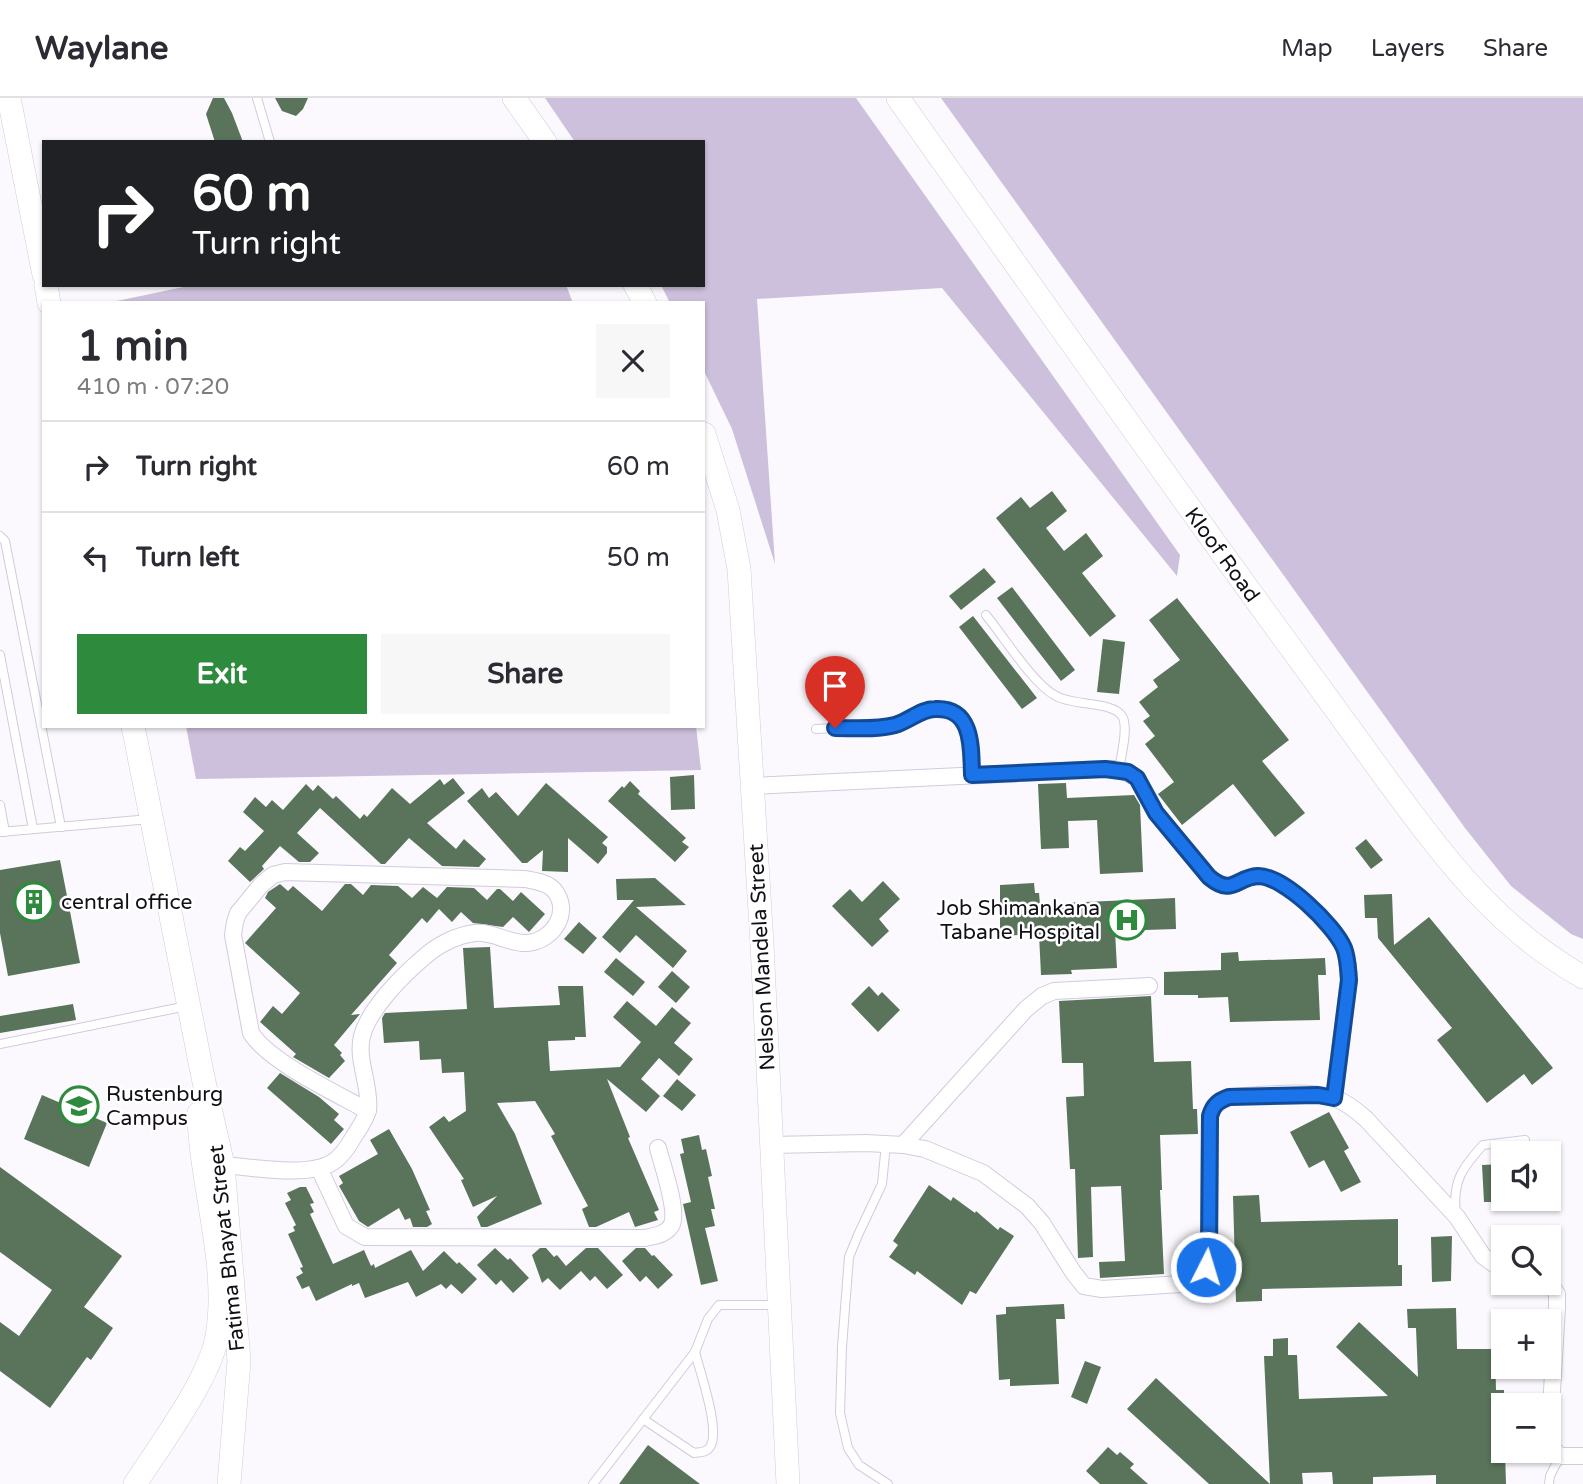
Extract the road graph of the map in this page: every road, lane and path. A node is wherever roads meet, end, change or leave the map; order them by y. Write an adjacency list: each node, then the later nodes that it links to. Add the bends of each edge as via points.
1 (9, 98): 7 (main road)
2 (257, 98): 5 (lane)
3 (514, 98): 6 (main road)
4 (898, 98): 22 (main road, Kloof Road, via 1170,483 1439,850 1520,936)
5 (269, 140)
6 (544, 140)
7 (42, 265)
8 (705, 437): 16 (main road, Nelson Mandela Street, via 728,510 739,569)
9 (0, 536): 19 (lane, via 5,541)
10 (986, 615): 14 (lane, via 1051,693 1070,702 1106,707 1122,716)
11 (0, 655): 20 (lane)
12 (133, 728): 18 (main road, Fatima Bhayat Street)
13 (816, 729): 15 (lane, via 894,725 935,709 949,711 960,717 971,736)
14 (1119, 769): 15 (street); 27 (street, via 1137,778 1156,813 1218,884 1235,886 1259,876 1278,882 1333,930 1344,948 1349,972)
15 (972, 775): 16 (street)
16 (752, 786): 31 (main road, Nelson Mandela Street)
17 (0, 805): 21 (lane)
18 (151, 819): 19 (lane); 24 (main road, Fatima Bhayat Street)
19 (61, 827): 20 (lane)
20 (33, 829): 21 (lane)
21 (3, 832)
22 (1583, 978)
23 (1149, 986): 32 (street, via 1054,991 1042,996)
24 (190, 1006): 25 (lane); 26 (main road, Fatima Bhayat Street)
25 (0, 1044)
26 (204, 1082): 34 (main road, Fatima Bhayat Street); 46 (main road, via 200,1127 219,1280 216,1342 208,1365)
27 (1334, 1098): 32 (street, via 1229,1097 1216,1103 1210,1116 1209,1254 1201,1277 1181,1284 1084,1286 1042,1223 1005,1188 956,1160); 36 (street, via 1366,1119)
28 (368, 1111): 28 (street, via 361,1040 383,999 423,958 451,940 478,932 526,943 542,940 562,912 553,889 525,879 285,872 273,875 248,899 238,913 233,935 251,1033 277,1058); 35 (street, via 345,1150)
29 (1525, 1140): 36 (lane, via 1483,1145 1467,1162 1453,1195)
30 (886, 1143): 31 (street); 32 (street); 50 (lane, via 882,1184 849,1257 840,1413 848,1448 859,1465)
31 (772, 1144): 39 (main road, Nelson Mandela Street)
32 (904, 1144)
33 (658, 1148): 35 (street, via 672,1224 658,1236 644,1238 365,1237 346,1226)
34 (223, 1165): 35 (street); 47 (main road, Fatima Bhayat Street, via 239,1361)
35 (319, 1168)
36 (1457, 1217): 37 (street)
37 (1491, 1262)
38 (1557, 1295): 41 (street)
39 (780, 1305): 40 (lane, via 719,1305); 49 (main road, Nelson Mandela Street)
40 (695, 1352): 42 (lane); 42 (lane, via 712,1419 711,1446 694,1453)
41 (1552, 1393)
42 (643, 1419): 48 (lane)
43 (1561, 1456): 44 (street)
44 (1583, 1456)
45 (1556, 1463): 51 (lane)
46 (135, 1484)
47 (229, 1484)
48 (593, 1484)
49 (788, 1484)
50 (888, 1484)
51 (1549, 1484)

